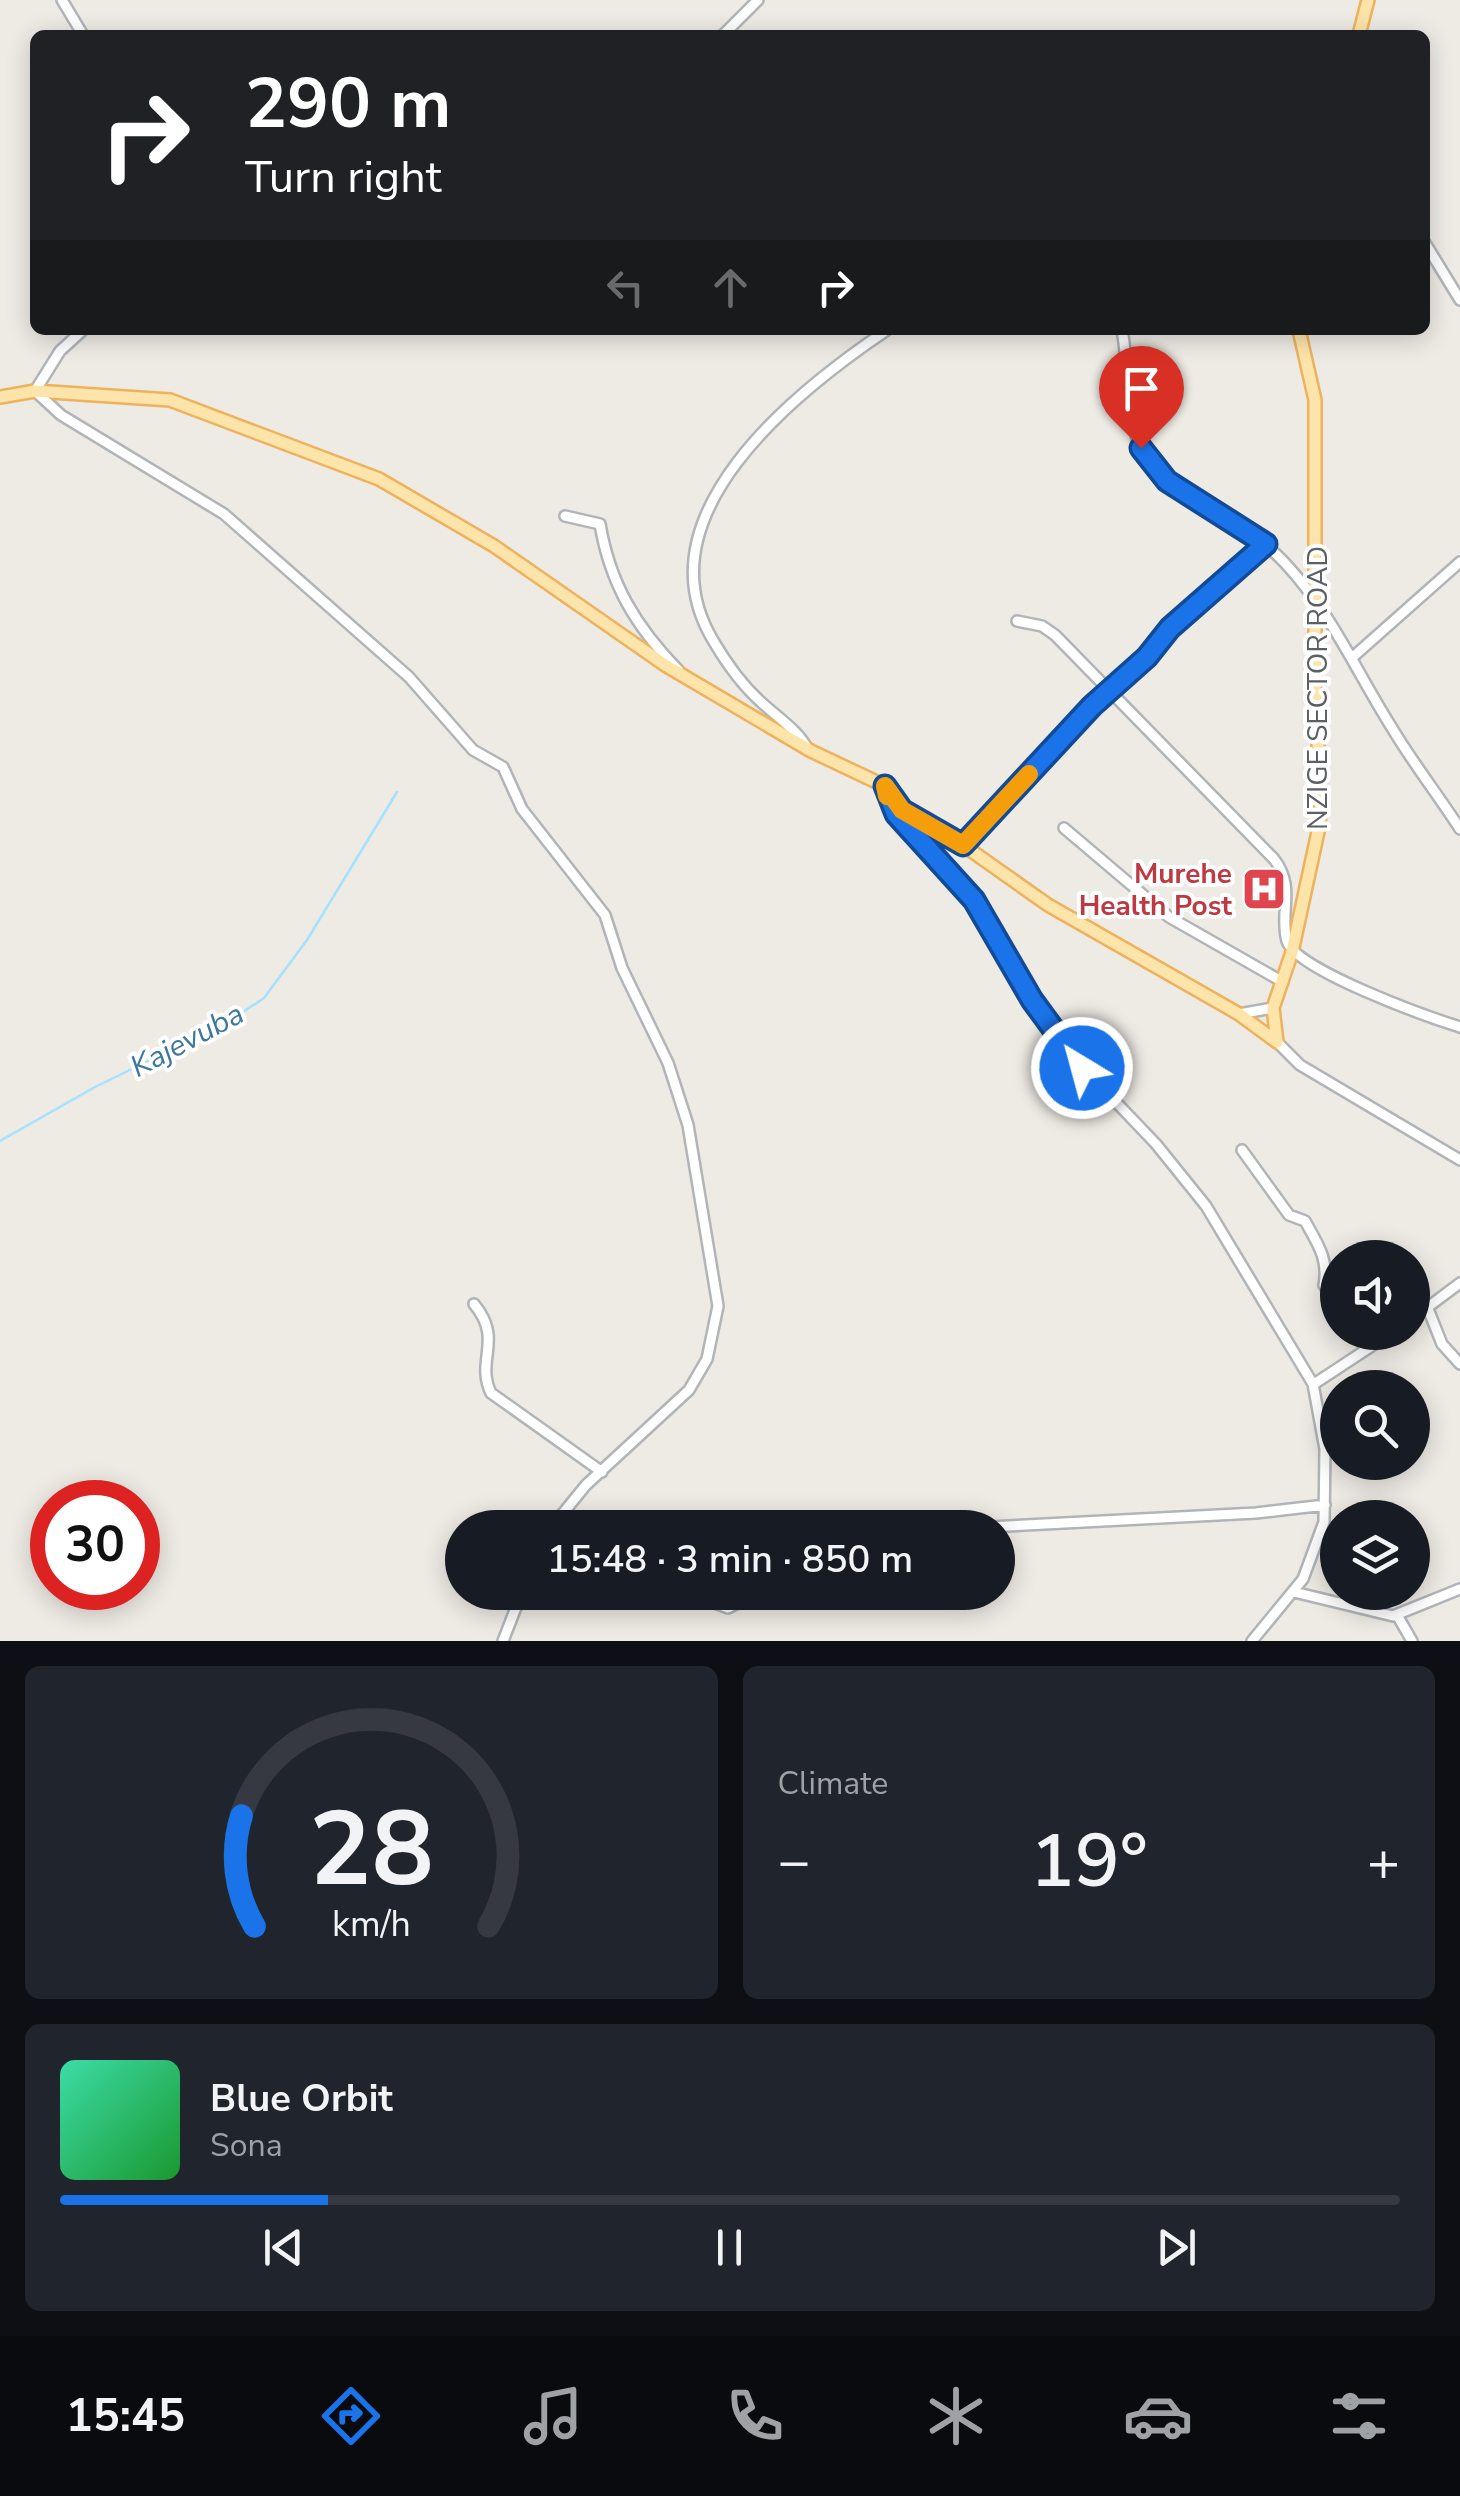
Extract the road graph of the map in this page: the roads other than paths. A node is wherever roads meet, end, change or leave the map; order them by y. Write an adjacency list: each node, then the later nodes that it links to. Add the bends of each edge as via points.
1 (62, 0): 4 (street)
2 (758, 0): 5 (street)
3 (1368, 0): 6 (main road)
4 (79, 30)
5 (728, 30)
6 (1360, 30)
7 (1430, 251): 8 (street)
8 (1460, 300)
9 (78, 335): 13 (street)
10 (880, 335): 23 (street, via 834,368 736,460 711,503 693,565 693,600 716,645)
11 (1123, 335): 16 (street, via 1135,430 1145,456 1176,488)
12 (1300, 335): 18 (main road, NZIGE SECTOR ROAD, via 1315,400)
13 (35, 391): 14 (main road); 21 (main road, via 170,400 339,461 446,515); 44 (street, via 61,415 224,514 409,676 473,750 503,767 522,809 605,915 688,1125 718,1306 696,1380)
14 (0, 398)
15 (565, 516): 21 (street, via 600,524 615,586)
16 (1266, 544): 18 (street); 22 (street)
17 (1460, 562): 20 (street)
18 (1318, 606): 20 (street); 28 (main road, NZIGE SECTOR ROAD, via 1320,812)
19 (1017, 621): 22 (street, via 1047,628)
20 (1354, 656): 26 (street, via 1390,725)
21 (684, 676): 23 (main road)
22 (1110, 688): 27 (street); 28 (street, via 1279,864 1288,888)
23 (810, 751): 24 (main road)
24 (885, 786): 27 (main road, via 902,810); 43 (street, via 896,814 974,900 1071,1054 1206,1206)
25 (1064, 828): 29 (street, via 1169,916)
26 (1460, 829)
27 (963, 845): 31 (main road, via 1048,905)
28 (1292, 952): 29 (main road, NZIGE SECTOR ROAD); 32 (street, via 1396,1006)
29 (1283, 982): 30 (main road, NZIGE SECTOR ROAD)
30 (1273, 1008): 31 (street); 33 (main road, NZIGE SECTOR ROAD)
31 (1239, 1014): 33 (main road)
32 (1460, 1027)
33 (1277, 1042): 35 (street, via 1325,1080)
34 (1242, 1150): 36 (street)
35 (1460, 1160)
36 (1320, 1247)
37 (1460, 1283): 39 (street)
38 (474, 1304): 44 (street, via 490,1328 485,1373 492,1393)
39 (1430, 1307)
40 (1430, 1314): 42 (street, via 1442,1344)
41 (1365, 1350): 43 (street)
42 (1460, 1364)
43 (1313, 1384): 45 (street, via 1325,1449)
44 (602, 1472): 47 (street)
45 (1325, 1500)
46 (1320, 1506): 48 (street)
47 (567, 1510)
48 (1015, 1526)
49 (1320, 1530): 51 (street)
50 (1460, 1589): 53 (street)
51 (1294, 1592): 53 (street); 55 (street)
52 (515, 1610): 54 (street)
53 (1397, 1616): 56 (street)
54 (503, 1641)
55 (1252, 1641)
56 (1412, 1641)

